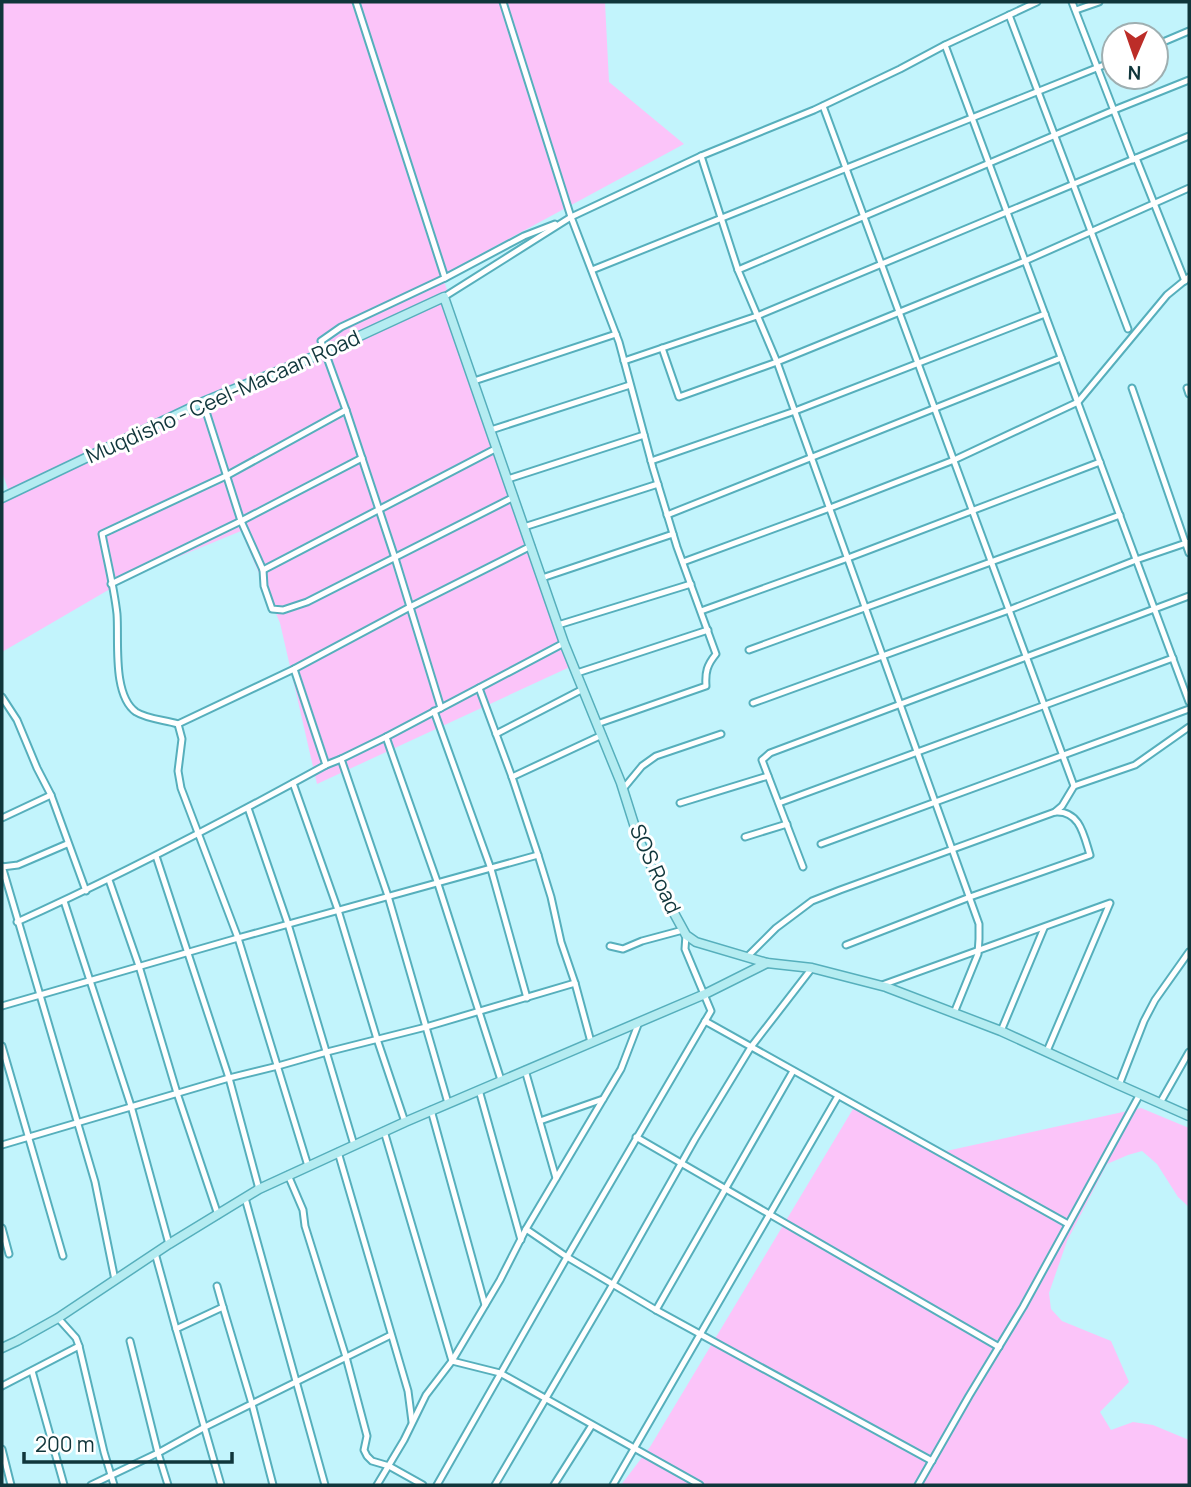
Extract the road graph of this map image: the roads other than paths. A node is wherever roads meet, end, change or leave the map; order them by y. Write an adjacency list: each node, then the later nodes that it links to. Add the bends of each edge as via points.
1 (356, 2): 35 (street)
2 (503, 2): 27 (street)
3 (1037, 2): 7 (street)
4 (1072, 2): 6 (street)
5 (1099, 2): 6 (street)
6 (1076, 10): 11 (street)
7 (1009, 15): 10 (street); 13 (street)
8 (1189, 31): 9 (street)
9 (1170, 39)
10 (945, 45): 14 (street); 16 (street)
11 (1098, 68): 13 (street); 15 (street)
12 (1189, 80): 15 (street)
13 (1038, 92): 16 (street); 17 (street)
14 (823, 106): 19 (street); 22 (street)
15 (1114, 110): 17 (street); 20 (street)
16 (972, 118): 21 (street); 22 (street)
17 (1055, 136): 21 (street); 23 (street)
18 (1189, 136): 20 (street)
19 (701, 156): 27 (street); 28 (street)
20 (1135, 159): 23 (street); 25 (street)
21 (989, 164): 26 (street); 29 (street)
22 (846, 168): 28 (street); 29 (street)
23 (1073, 185): 26 (street); 30 (street)
24 (1189, 188): 25 (street)
25 (1154, 203): 30 (street); 36 (street)
26 (1007, 212): 31 (street); 32 (street)
27 (571, 217): 33 (street); 35 (street); 37 (street)
28 (721, 217): 33 (street); 34 (street)
29 (864, 217): 32 (street); 34 (street)
30 (1091, 231): 31 (street); 41 (street)
31 (1025, 261): 38 (street); 39 (street)
32 (881, 264): 38 (street); 40 (street)
33 (592, 270): 42 (street)
34 (738, 270): 40 (street)
35 (445, 278): 44 (street, via 341,327 321,341)
36 (1187, 279): 53 (street, via 1143,322)
37 (444, 297): 44 (street, Muqdisho - Ceel-Macaan Road); 49 (street, SOS Road)
38 (899, 312): 47 (street); 48 (street)
39 (1045, 314): 45 (street); 48 (street)
40 (758, 316): 43 (street); 47 (street)
41 (1128, 329)
42 (616, 334): 46 (street); 49 (street)
43 (662, 348): 46 (street); 47 (street, via 679,397)
44 (324, 352): 52 (street, Muqdisho - Ceel-Macaan Road); 55 (street)
45 (1061, 358): 53 (street); 54 (street)
46 (624, 361): 50 (street)
47 (777, 362): 56 (street)
48 (918, 362): 54 (street); 56 (street)
49 (474, 381): 57 (street, SOS Road)
50 (630, 385): 57 (street); 58 (street)
51 (1132, 388): 78 (street)
52 (203, 402): 65 (street); 69 (street, Muqdisho - Ceel-Macaan Road)
53 (1078, 402): 62 (street); 64 (street)
54 (935, 408): 61 (street); 62 (street)
55 (346, 410): 60 (street); 65 (street)
56 (795, 411): 61 (street); 63 (street)
57 (491, 430): 59 (street, SOS Road)
58 (644, 435): 63 (street); 66 (street)
59 (497, 448): 66 (street, SOS Road); 71 (street)
60 (362, 458): 71 (street); 75 (street)
61 (812, 458): 70 (street); 73 (street)
62 (954, 460): 70 (street); 72 (street)
63 (651, 461): 67 (street)
64 (1100, 462): 72 (street); 74 (street)
65 (226, 476): 75 (street); 87 (street, via 102,534)
66 (508, 479): 68 (street, SOS Road)
67 (658, 484): 73 (street); 76 (street)
68 (514, 497): 76 (street, SOS Road); 81 (street)
69 (2, 498)
70 (830, 508): 82 (street); 84 (street)
71 (378, 510): 81 (street); 85 (street)
72 (972, 510): 82 (street); 92 (street)
73 (667, 514): 77 (street)
74 (1119, 515): 83 (street); 97 (street)
75 (241, 522): 85 (street); 87 (street)
76 (524, 527): 79 (street, SOS Road)
77 (673, 534): 84 (street); 86 (street)
78 (1188, 543): 80 (street); 83 (street)
79 (531, 546): 86 (street, SOS Road); 90 (street)
80 (1189, 553)
81 (395, 558): 85 (street, via 283,610 272,609); 90 (street)
82 (848, 558): 93 (street); 98 (street)
83 (1136, 560): 91 (street); 92 (street)
84 (683, 562): 88 (street)
85 (262, 570)
86 (542, 578): 94 (street, SOS Road)
87 (111, 584): 113 (street, via 124,693 134,711)
88 (691, 584): 93 (street); 94 (street)
89 (1189, 596): 91 (street)
90 (410, 607): 101 (street); 110 (street)
91 (1154, 609): 99 (street); 100 (street)
92 (1009, 610): 98 (street); 99 (street)
93 (701, 611): 95 (street)
94 (558, 625): 96 (street, SOS Road)
95 (708, 630): 102 (street); 114 (street, via 716,654 705,673 706,686)
96 (564, 643): 102 (street, SOS Road); 103 (street)
97 (749, 650)
98 (883, 655): 107 (street); 108 (street)
99 (1027, 657): 108 (street); 109 (street)
100 (1173, 658): 106 (street); 109 (street)
101 (294, 669): 113 (street); 123 (street)
102 (576, 673): 104 (street, SOS Road)
103 (479, 688): 110 (street); 116 (street)
104 (583, 689): 114 (street, SOS Road); 116 (street)
105 (2, 698): 129 (street)
106 (1189, 702)
107 (753, 703)
108 (901, 705): 120 (street); 124 (street, via 770,753 762,760)
109 (1044, 705): 120 (street); 121 (street)
110 (441, 708): 112 (street)
111 (1189, 709): 121 (street)
112 (434, 711): 119 (street); 146 (street)
113 (178, 723): 137 (street, via 181,788)
114 (597, 724): 118 (street, SOS Road)
115 (1189, 727): 127 (street, via 1135,765)
116 (496, 734): 125 (street)
117 (721, 734): 128 (street, via 656,756)
118 (601, 735): 125 (street); 128 (street, SOS Road)
119 (386, 737): 122 (street); 148 (street)
120 (918, 752): 130 (street); 132 (street)
121 (1063, 755): 127 (street); 130 (street)
122 (341, 760): 123 (street); 150 (street)
123 (326, 765): 126 (street)
124 (768, 775): 131 (street); 132 (street)
125 (512, 777): 142 (street)
126 (293, 783): 133 (street); 153 (street)
127 (1074, 786): 134 (street)
128 (623, 789): 157 (street, SOS Road, via 639,840)
129 (51, 795): 135 (street); 139 (street)
130 (935, 801): 140 (street); 141 (street)
131 (680, 803)
132 (779, 803): 136 (street)
133 (248, 808): 137 (street); 155 (street)
134 (1055, 812): 141 (street); 151 (street, via 1065,811 1074,818 1090,855)
135 (2, 818)
136 (787, 824): 138 (street); 145 (street)
137 (199, 834): 143 (street); 158 (street)
138 (745, 837)
139 (67, 844): 144 (street, via 18,865); 149 (street)
140 (821, 844)
141 (953, 849): 151 (street); 164 (street, via 812,901)
142 (538, 855): 146 (street); 169 (street)
143 (156, 856): 147 (street); 162 (street)
144 (2, 866): 154 (street)
145 (803, 867)
146 (491, 869): 148 (street); 173 (street)
147 (109, 880): 149 (street); 166 (street)
148 (438, 884): 150 (street); 175 (street)
149 (86, 891): 152 (street)
150 (388, 896): 153 (street); 179 (street)
151 (970, 897): 159 (street); 161 (street, via 979,924)
152 (64, 901): 154 (street); 168 (street)
153 (338, 910): 155 (street); 181 (street)
154 (17, 922): 172 (street)
155 (288, 924): 158 (street); 186 (street)
156 (1045, 927): 161 (street); 180 (street); 185 (street, via 1110,903)
157 (684, 933): 160 (street, via 623,949); 164 (street, SOS Road, via 696,942); 171 (street, via 685,948)
158 (238, 938): 162 (street); 188 (street)
159 (846, 945)
160 (610, 946)
161 (978, 951): 170 (street); 176 (street)
162 (188, 952): 166 (street); 191 (street)
163 (1189, 953): 193 (street, via 1155,1000)
164 (747, 957): 165 (street, SOS Road)
165 (768, 963): 167 (street, SOS Road); 171 (street)
166 (139, 966): 168 (street); 195 (street)
167 (812, 968): 170 (street, SOS Road); 184 (street)
168 (90, 981): 172 (street); 201 (street)
169 (575, 984): 173 (street); 182 (street)
170 (882, 986): 176 (street, SOS Road)
171 (705, 994): 177 (street, via 712,1011); 178 (street)
172 (40, 995): 174 (street); 205 (street)
173 (527, 998): 175 (street)
174 (2, 1006)
175 (479, 1011): 179 (street); 192 (street)
176 (954, 1013): 180 (street, SOS Road)
177 (705, 1021): 184 (street); 208 (street)
178 (639, 1022): 182 (street); 198 (street, via 621,1069)
179 (426, 1027): 181 (street); 199 (street)
180 (1001, 1031): 185 (street, SOS Road)
181 (377, 1039): 186 (street); 206 (street)
182 (591, 1042): 189 (street)
183 (2, 1046): 209 (street)
184 (751, 1047): 190 (street); 213 (street)
185 (1047, 1051): 193 (street, SOS Road)
186 (327, 1052): 188 (street); 211 (street)
187 (1189, 1052): 200 (street)
188 (278, 1066): 191 (street); 214 (street)
189 (525, 1070): 192 (street); 204 (street)
190 (793, 1071): 197 (street); 217 (street)
191 (229, 1077): 195 (street); 218 (street)
192 (501, 1080): 194 (street)
193 (1119, 1085): 196 (street, SOS Road)
194 (479, 1090): 199 (street); 225 (street)
195 (177, 1093): 201 (street); 221 (street)
196 (1140, 1094): 200 (street, SOS Road); 222 (street)
197 (838, 1096): 220 (street); 222 (street)
198 (603, 1099): 204 (street); 216 (street)
199 (448, 1103): 202 (street)
200 (1160, 1103): 203 (street, SOS Road)
201 (131, 1107): 205 (street); 226 (street)
202 (431, 1110): 206 (street); 234 (street)
203 (1189, 1116)
204 (540, 1121): 216 (street)
205 (78, 1122): 209 (street); 231 (street)
206 (405, 1122): 207 (street)
207 (384, 1131): 211 (street); 246 (street)
208 (636, 1137): 213 (street); 230 (street)
209 (29, 1138): 210 (street); 229 (street)
210 (2, 1145)
211 (354, 1145): 212 (street)
212 (338, 1153): 214 (street); 240 (street)
213 (681, 1163): 217 (street); 232 (street)
214 (308, 1166): 215 (street)
215 (288, 1175): 218 (street); 245 (street, via 303,1210)
216 (556, 1178): 224 (street)
217 (726, 1188): 220 (street); 236 (street)
218 (259, 1189): 219 (street)
219 (245, 1198): 221 (street); 249 (street)
220 (770, 1214): 239 (street); 243 (street)
221 (218, 1215): 226 (street)
222 (1068, 1224): 243 (street)
223 (2, 1228): 228 (street)
224 (526, 1229): 225 (street); 230 (street)
225 (521, 1240): 234 (street)
226 (169, 1244): 227 (street)
227 (155, 1253): 231 (street); 238 (street)
228 (9, 1254)
229 (63, 1256)
230 (567, 1257): 232 (street); 248 (street)
231 (115, 1279): 237 (street)
232 (613, 1284): 236 (street); 251 (street)
233 (217, 1286): 235 (street)
234 (485, 1305): 246 (street)
235 (223, 1307): 238 (street); 252 (street)
236 (656, 1310): 239 (street)
237 (58, 1318): 242 (street); 244 (street)
238 (176, 1329): 255 (street)
239 (700, 1334): 256 (street); 259 (street)
240 (391, 1335): 245 (street); 253 (street, via 408,1391)
241 (130, 1341): 258 (street)
242 (79, 1346): 247 (street); 261 (street)
243 (999, 1347): 259 (street)
244 (2, 1348)
245 (345, 1357): 249 (street); 260 (street, via 368,1436 367,1457)
246 (452, 1361): 248 (street); 253 (street)
247 (32, 1371): 250 (street); 263 (street)
248 (500, 1373): 251 (street); 272 (street)
249 (297, 1382): 252 (street); 269 (street)
250 (2, 1386)
251 (545, 1399): 254 (street); 273 (street)
252 (252, 1404): 255 (street); 268 (street)
253 (412, 1423): 260 (street)
254 (592, 1425): 256 (street); 274 (street)
255 (205, 1427): 258 (street); 267 (street)
256 (634, 1448): 275 (street); 276 (street)
257 (2, 1449): 262 (street)
258 (158, 1453): 261 (street); 266 (street)
259 (932, 1461): 277 (street)
260 (389, 1466): 270 (street); 271 (street)
261 (111, 1475): 264 (street); 265 (street)
262 (11, 1485)
263 (64, 1485)
264 (91, 1485)
265 (114, 1485)
266 (168, 1485)
267 (221, 1485)
268 (273, 1485)
269 (326, 1485)
270 (377, 1485)
271 (423, 1485)
272 (437, 1485)
273 (495, 1485)
274 (554, 1485)
275 (613, 1485)
276 (700, 1485)
277 (918, 1485)

